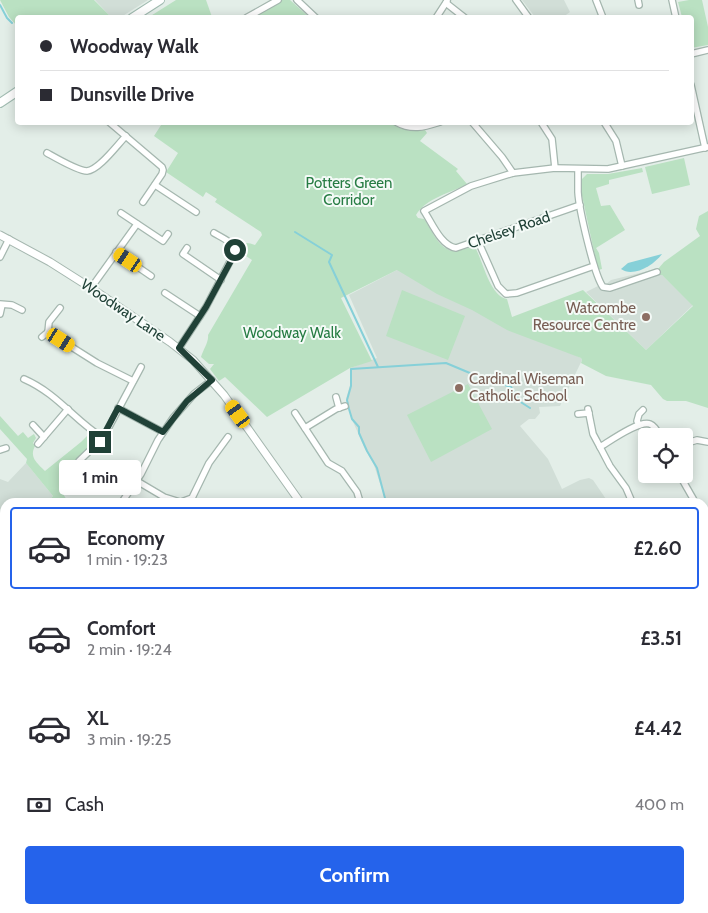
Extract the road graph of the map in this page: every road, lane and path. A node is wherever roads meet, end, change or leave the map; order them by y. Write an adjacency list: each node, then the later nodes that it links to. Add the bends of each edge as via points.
1 (160, 0): 8 (main road)
2 (278, 0): 9 (street)
3 (297, 0): 10 (street)
4 (516, 0): 13 (street)
5 (596, 0): 14 (street)
6 (672, 0): 15 (street)
7 (447, 1): 11 (street); 12 (street)
8 (137, 15)
9 (252, 15)
10 (313, 15)
11 (438, 15)
12 (462, 15)
13 (527, 15)
14 (602, 15)
15 (675, 15)
16 (708, 50): 17 (street)
17 (694, 53)
18 (15, 92): 20 (main road)
19 (694, 96): 28 (street)
20 (0, 103)
21 (113, 125): 27 (street)
22 (403, 125): 23 (street, via 418,128)
23 (429, 125)
24 (475, 125): 33 (street)
25 (543, 125): 31 (street, via 552,139)
26 (606, 125): 30 (street, via 616,141)
27 (126, 136): 29 (street, via 99,165 89,170 82,170); 34 (street, via 162,167 162,174)
28 (707, 147): 30 (street)
29 (47, 153)
30 (622, 166): 32 (street)
31 (555, 168): 32 (street); 33 (street)
32 (578, 169): 36 (street)
33 (512, 173): 44 (street, Chelsey Road, via 471,186 424,211 448,245 456,248)
34 (155, 185): 35 (street); 37 (street)
35 (143, 202)
36 (580, 205): 44 (street, Chelsey Road); 48 (street)
37 (196, 212)
38 (121, 213): 39 (street)
39 (136, 224): 41 (street, via 163,241); 46 (street)
40 (214, 233): 51 (street, via 232,244 235,250)
41 (168, 234)
42 (0, 235): 43 (street, Woodway Lane)
43 (9, 239): 47 (street); 52 (street, Woodway Lane)
44 (478, 241): 48 (street, via 498,286 506,294)
45 (187, 248): 51 (street, via 183,254)
46 (116, 252): 50 (street); 52 (street)
47 (0, 257)
48 (594, 266): 49 (street, via 600,283 606,288)
49 (657, 272)
50 (150, 276)
51 (221, 280): 58 (street)
52 (91, 288): 61 (street, Woodway Lane)
53 (165, 293): 58 (street)
54 (1, 305): 56 (street, via 12,305); 57 (street)
55 (60, 308): 59 (street, via 50,322)
56 (22, 310)
57 (0, 314)
58 (200, 316): 61 (street)
59 (48, 332): 60 (street); 65 (street)
60 (42, 336)
61 (179, 348): 64 (street, Woodway Lane)
62 (141, 367): 65 (street)
63 (24, 379): 68 (street, via 48,392)
64 (212, 380): 76 (street, via 187,401); 90 (street, Woodway Lane)
65 (133, 381): 67 (street)
66 (336, 397): 74 (street, via 342,407)
67 (118, 408): 76 (street); 79 (street)
68 (68, 409): 77 (street); 79 (street)
69 (643, 410): 73 (street, via 637,421)
70 (295, 413): 74 (street)
71 (578, 414): 83 (street, via 588,411)
72 (33, 425): 77 (street)
73 (639, 425): 75 (street, via 650,424); 83 (street)
74 (305, 428): 91 (street, via 328,463 342,471)
75 (654, 428)
76 (163, 432): 85 (street)
77 (44, 437): 82 (street)
78 (228, 437): 89 (street, via 208,463)
79 (103, 438): 84 (street, via 79,461)
80 (693, 441): 81 (street)
81 (708, 442)
82 (38, 444)
83 (600, 447): 92 (street)
84 (74, 475)
85 (137, 481): 87 (street); 88 (street)
86 (684, 483): 93 (street)
87 (125, 498)
88 (167, 498)
89 (192, 498)
90 (297, 498)
91 (359, 498)
92 (630, 498)
93 (693, 498)

